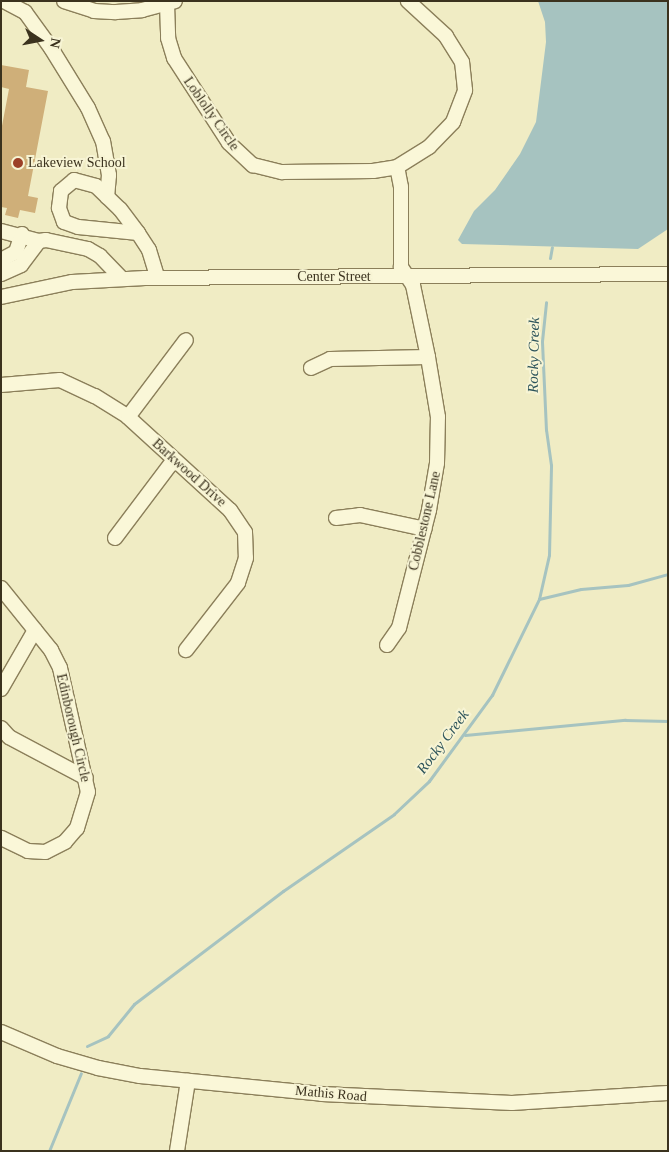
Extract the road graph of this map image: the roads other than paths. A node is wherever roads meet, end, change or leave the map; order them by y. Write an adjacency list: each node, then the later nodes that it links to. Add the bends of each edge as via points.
1 (4, 1): 6 (street, via 24,12 88,108 103,141 109,175)
2 (64, 1): 4 (street, Loblolly Circle, via 104,12)
3 (408, 1): 5 (street, Loblolly Circle, via 453,46 464,72 465,90 457,115 443,134)
4 (171, 3): 5 (street, Loblolly Circle, via 168,38 174,58 229,143 245,160 282,172 374,171)
5 (397, 167): 15 (street, via 401,187 401,267)
6 (107, 197): 9 (street); 9 (street, via 96,186 74,180 60,191 59,208 64,222 78,228)
7 (1, 231): 8 (street)
8 (22, 234): 10 (street); 11 (street, via 16,252)
9 (138, 234): 14 (street, via 150,250)
10 (39, 241): 12 (street, via 21,265); 16 (street, via 88,248)
11 (1, 260)
12 (1, 274)
13 (668, 274): 15 (street, Center Street)
14 (156, 277): 15 (street, Center Street); 16 (street, Center Street)
15 (406, 277): 19 (street, Cobblestone Lane, via 413,285)
16 (121, 278): 17 (street, Center Street, via 72,282)
17 (1, 297)
18 (186, 340): 22 (street)
19 (428, 357): 20 (street, via 330,359); 25 (street, Cobblestone Lane, via 438,417 437,464)
20 (311, 368)
21 (1, 385): 22 (street, Barkwood Drive, via 60,380 95,396)
22 (128, 417): 23 (street, Barkwood Drive)
23 (174, 462): 26 (street); 30 (street, Barkwood Drive, via 230,510 245,532 246,558 238,583)
24 (336, 518): 25 (street, via 360,515)
25 (425, 529): 29 (street, Cobblestone Lane, via 399,628)
26 (115, 538)
27 (1, 588): 28 (street, Edinborough Circle)
28 (35, 630): 31 (street); 33 (street, Edinborough Circle, via 60,668)
29 (387, 645)
30 (186, 650)
31 (1, 689)
32 (1, 728): 33 (street, via 9,737)
33 (86, 778): 34 (street, Edinborough Circle, via 88,792 84,811 77,828 65,842 46,852 28,852)
34 (1, 838)
35 (1, 1032): 36 (street, Mathis Road, via 57,1056 98,1068)
36 (188, 1081): 37 (street, Mathis Road, via 440,1102 512,1103); 38 (street)
37 (668, 1093)
38 (177, 1151)

